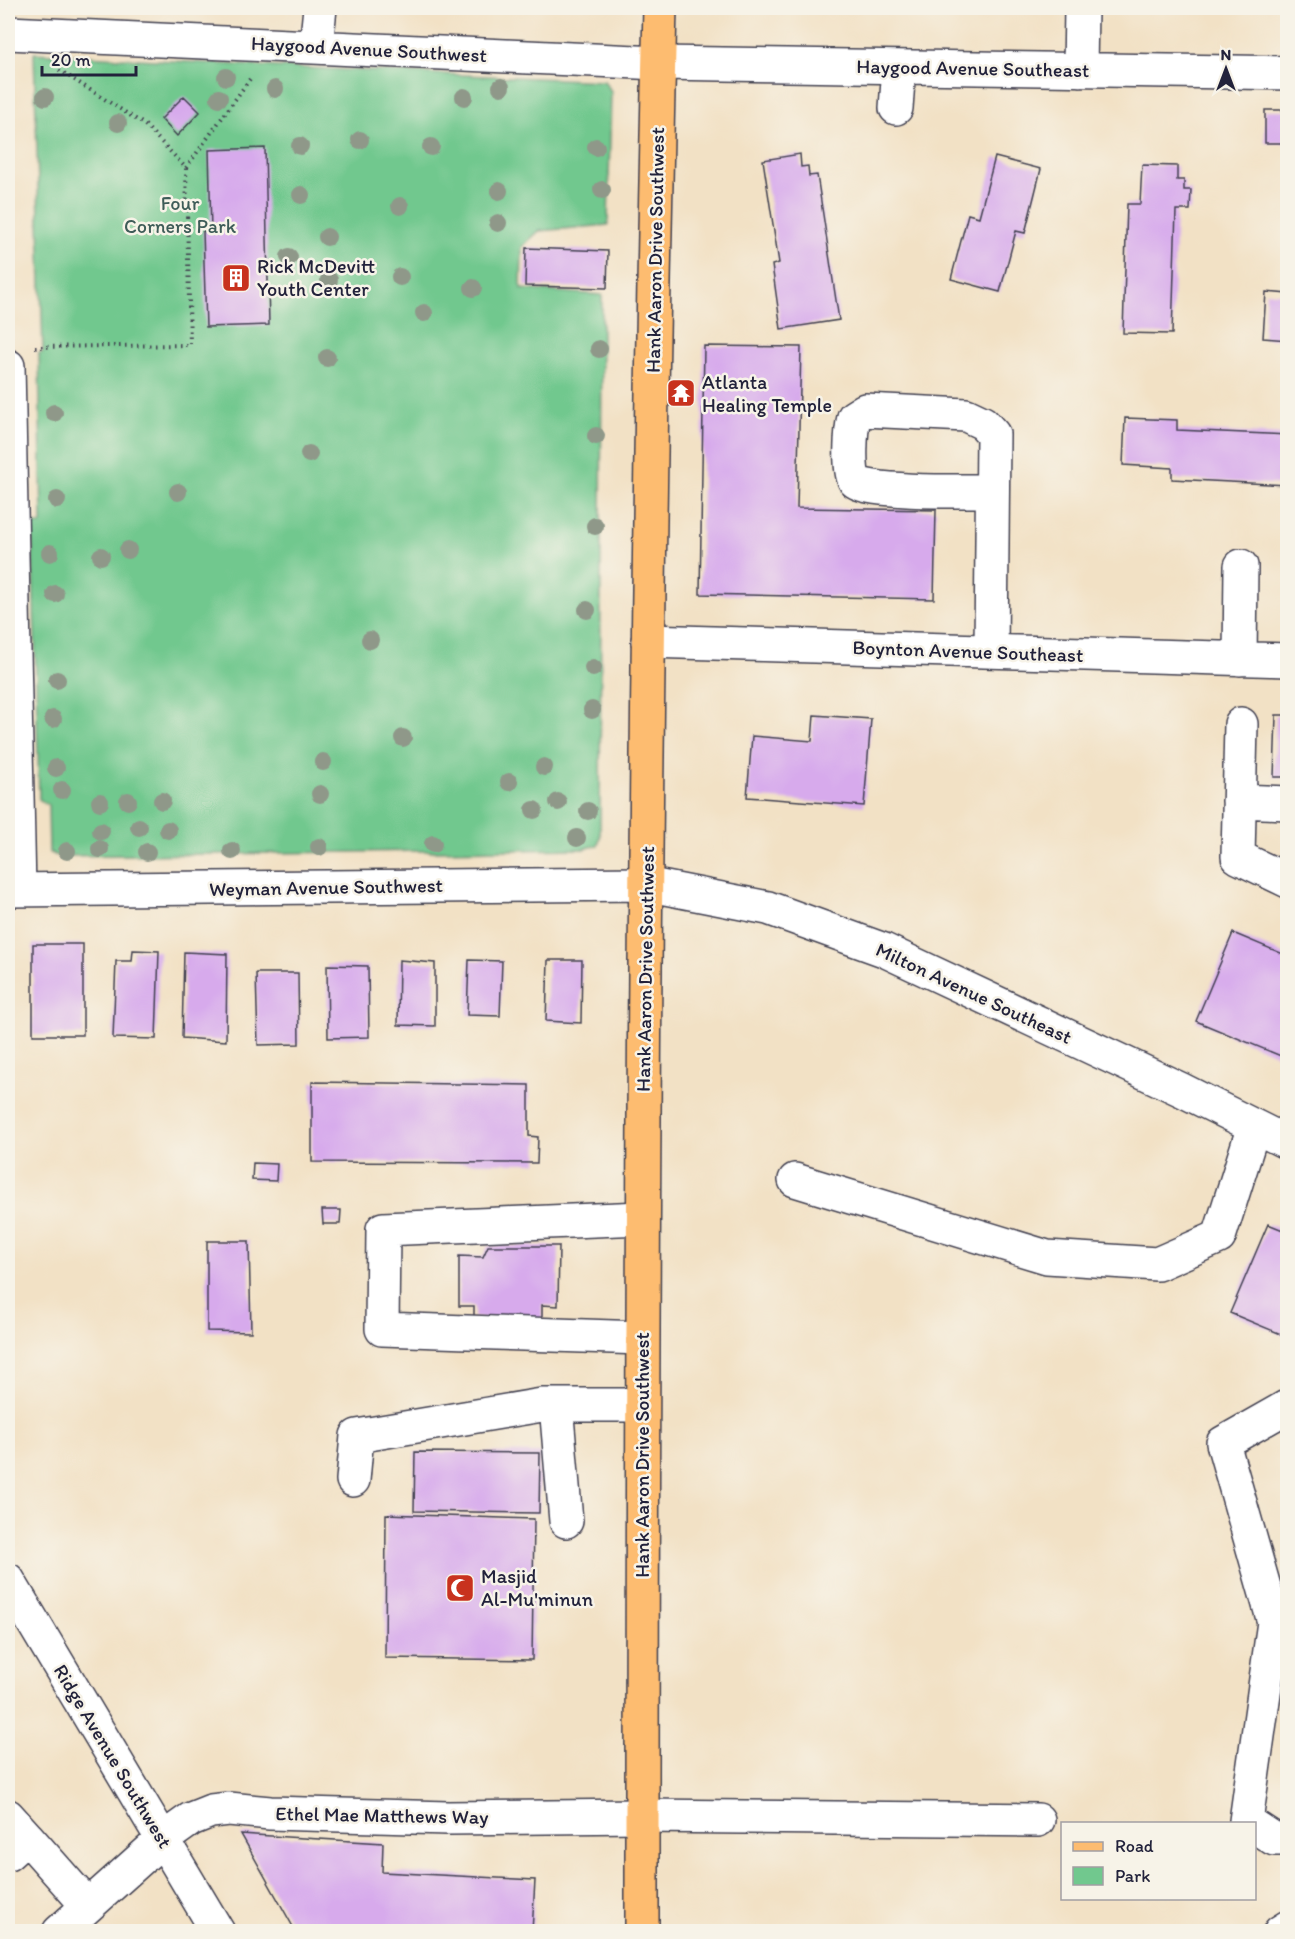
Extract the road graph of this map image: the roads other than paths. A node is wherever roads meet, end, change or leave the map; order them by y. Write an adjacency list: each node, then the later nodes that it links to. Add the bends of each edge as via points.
1 (320, 8): 5 (street)
2 (660, 8): 6 (main road, Hank Aaron Drive Southwest)
3 (1081, 8): 8 (street)
4 (8, 33): 5 (street, Haygood Avenue Southwest)
5 (316, 47): 6 (street, Haygood Avenue Southwest)
6 (659, 63): 7 (street, Haygood Avenue Southeast); 15 (main road, Hank Aaron Drive Southwest)
7 (899, 67): 8 (street, Haygood Avenue Southeast); 10 (street)
8 (1080, 70): 9 (street, Haygood Avenue Southeast)
9 (1287, 73)
10 (896, 108)
11 (8, 366): 12 (street)
12 (8, 471): 24 (street)
13 (992, 491): 16 (street)
14 (1241, 566): 17 (street)
15 (648, 641): 16 (street, Boynton Avenue Southeast); 23 (main road, Hank Aaron Drive Southwest)
16 (991, 651): 17 (street, Boynton Avenue Southeast)
17 (1240, 659): 18 (street, Boynton Avenue Southeast)
18 (1287, 660)
19 (1241, 724): 20 (street)
20 (1239, 801): 21 (street); 22 (street, via 1238,857)
21 (1287, 803)
22 (1287, 881)
23 (645, 884): 24 (street, Weyman Avenue Southwest); 25 (street, Milton Avenue Southeast, via 768,908 884,950); 28 (main road, Hank Aaron Drive Southwest)
24 (13, 890)
25 (1254, 1126): 26 (street, Milton Avenue Southeast); 27 (street, via 1219,1237 1157,1264 1047,1257)
26 (1287, 1143)
27 (795, 1180)
28 (642, 1218): 29 (main road, Hank Aaron Drive Southwest); 29 (street, via 383,1229 382,1329)
29 (642, 1338): 31 (main road, Hank Aaron Drive Southwest)
30 (556, 1405): 31 (street); 33 (street, via 357,1436); 34 (street)
31 (642, 1405): 37 (main road, Hank Aaron Drive Southwest)
32 (1287, 1406): 36 (street, via 1223,1443)
33 (353, 1480)
34 (566, 1521)
35 (8, 1580): 42 (street, Ridge Avenue Southwest)
36 (1281, 1618): 39 (street)
37 (642, 1816): 38 (street, Ethel Mae Matthews Way); 42 (street, Ethel Mae Matthews Way, via 448,1818 230,1809 191,1819); 48 (main road, Hank Aaron Drive Southwest)
38 (1038, 1820)
39 (1247, 1822)
40 (1256, 1827): 43 (street, via 1274,1839)
41 (14, 1836): 44 (street)
42 (163, 1839): 44 (street, Ethel Mae Matthews Way); 47 (street, Ridge Avenue Southwest)
43 (1287, 1839)
44 (87, 1905): 46 (street, Ethel Mae Matthews Way)
45 (1287, 1927): 49 (street)
46 (59, 1932)
47 (218, 1932)
48 (642, 1932)
49 (1280, 1932)

